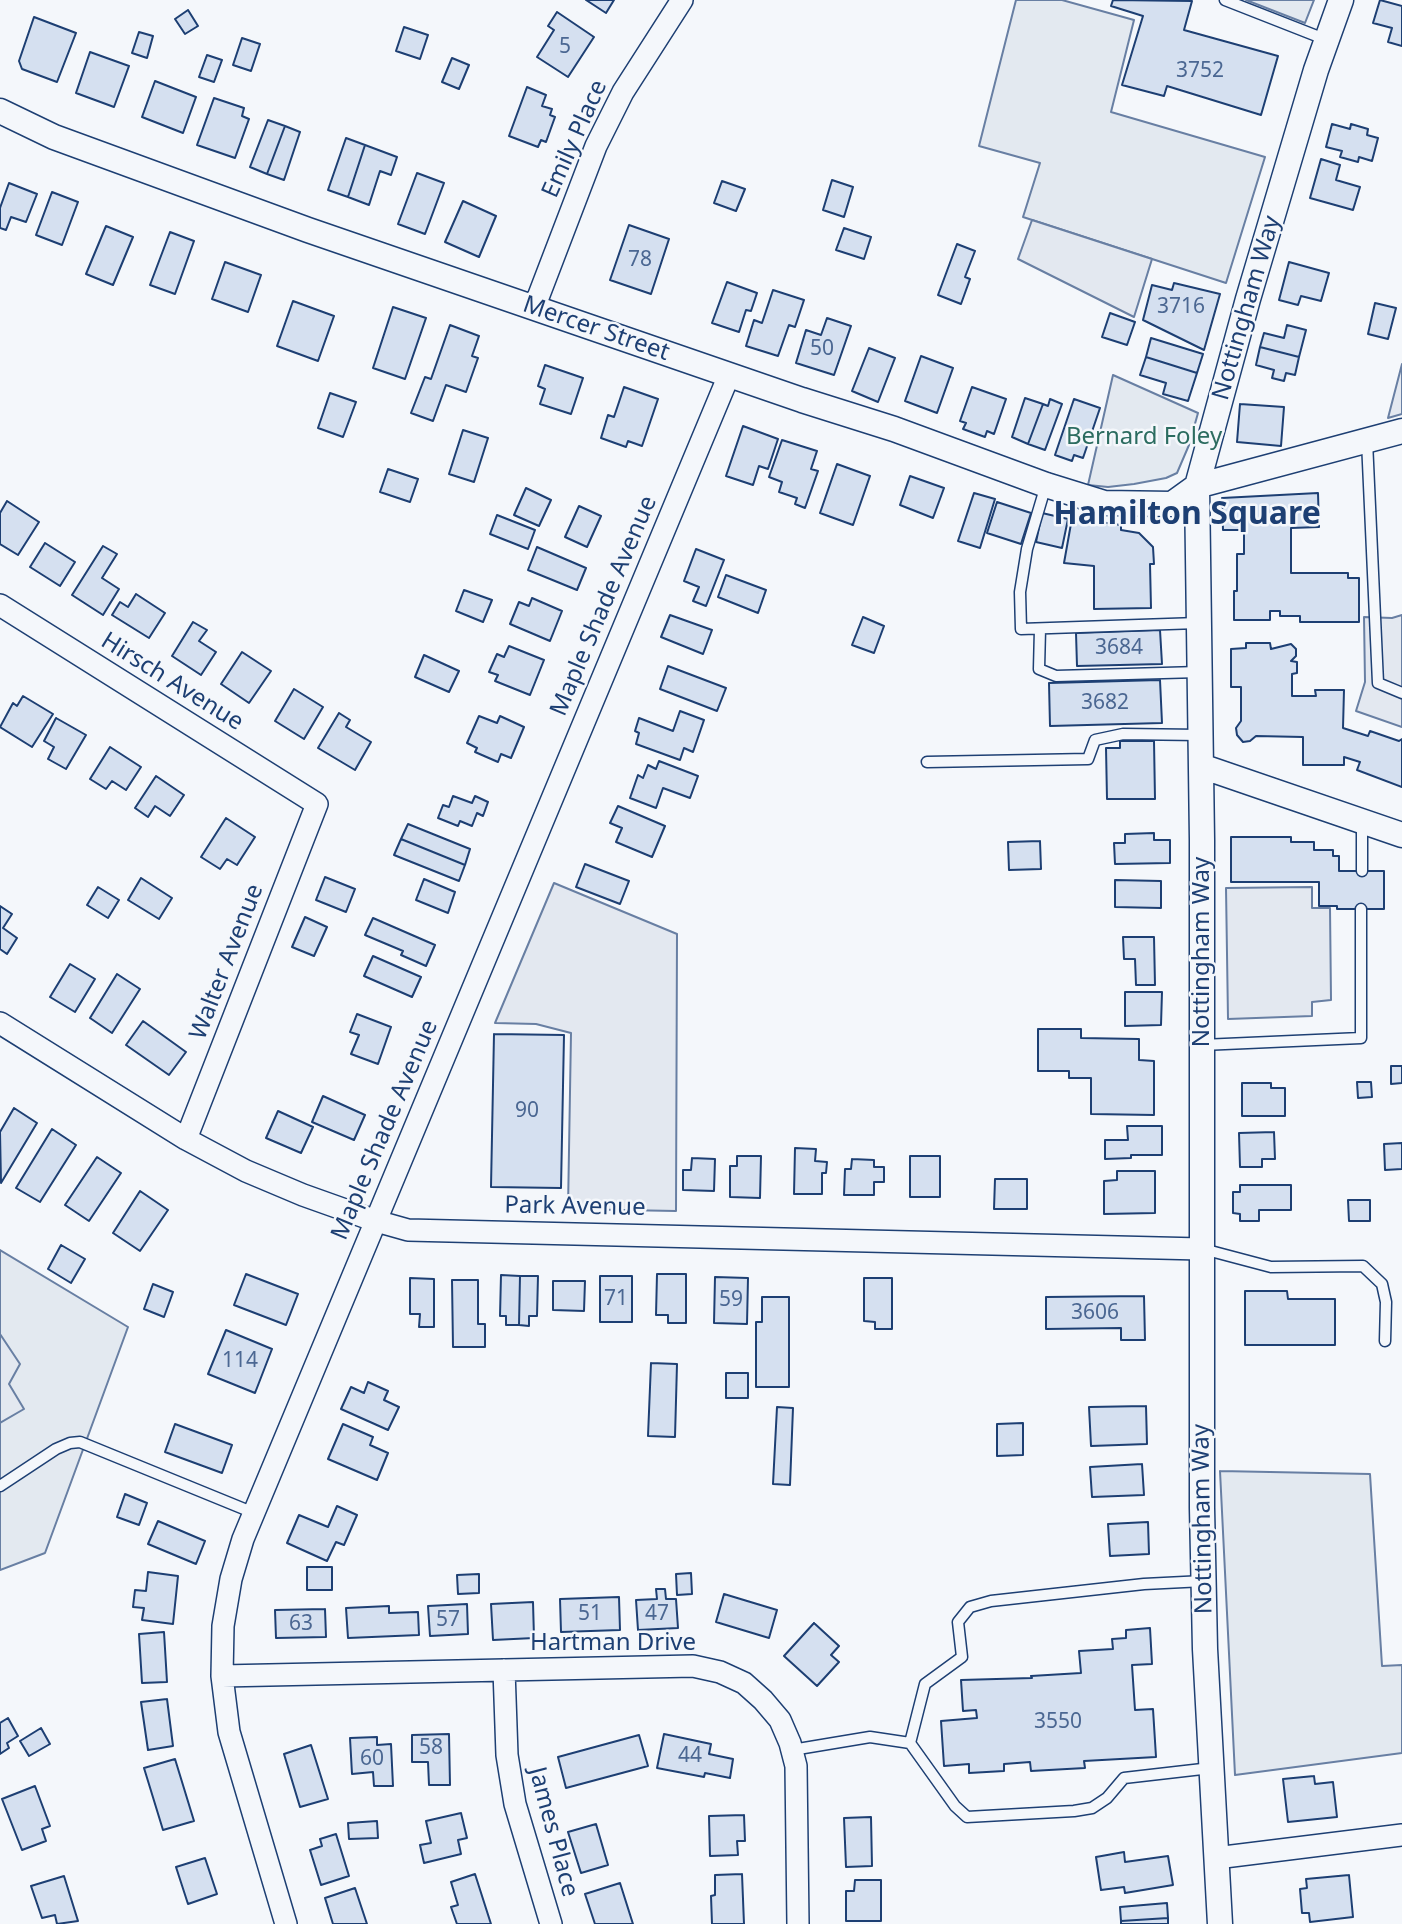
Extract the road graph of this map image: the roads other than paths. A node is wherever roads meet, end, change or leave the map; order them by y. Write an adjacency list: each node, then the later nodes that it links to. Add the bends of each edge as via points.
1 (682, 0): 6 (street, Emily Place, via 622,92 596,146)
2 (1225, 0): 4 (lane)
3 (1341, 0): 4 (street, Nottingham Way)
4 (1327, 40): 11 (street, Nottingham Way)
5 (0, 111): 6 (street, Mercer Street, via 54,137)
6 (534, 308): 7 (street, Mercer Street)
7 (729, 375): 10 (street, Mercer Street); 28 (street, Maple Shade Avenue)
8 (1402, 432): 9 (street, Mercer Street)
9 (1367, 441): 11 (street, Mercer Street); 16 (lane, via 1378,683)
10 (1046, 485): 11 (street, Mercer Street, via 1104,503 1172,504); 14 (lane, via 1020,592 1021,629)
11 (1196, 486): 13 (street, Nottingham Way)
12 (0, 605): 20 (street, Hirsch Avenue)
13 (1198, 623): 14 (lane); 15 (street, Nottingham Way)
14 (1040, 629): 15 (lane, via 1039,669 1056,676)
15 (1199, 672): 17 (street, Nottingham Way)
16 (1402, 693)
17 (1200, 735): 18 (lane, via 1123,734 1095,740 1088,759); 19 (street, Nottingham Way)
18 (927, 762)
19 (1201, 766): 21 (street); 26 (street, Nottingham Way)
20 (317, 804): 27 (street, Walter Avenue)
21 (1362, 821): 22 (street); 23 (lane)
22 (1402, 835)
23 (1362, 871)
24 (1361, 909): 26 (lane, via 1361,1038)
25 (0, 1023): 27 (street, Park Avenue)
26 (1202, 1045): 29 (street, Nottingham Way)
27 (186, 1139): 28 (street, Park Avenue, via 246,1171)
28 (376, 1221): 29 (street, Park Avenue, via 408,1230); 32 (street, Maple Shade Avenue)
29 (1201, 1249): 30 (lane, via 1272,1267 1363,1266 1382,1284); 33 (street, Nottingham Way)
30 (1385, 1341)
31 (0, 1486): 32 (lane, via 57,1449 80,1442)
32 (254, 1513): 35 (street, Maple Shade Avenue, via 231,1579 223,1626)
33 (1204, 1581): 36 (lane, via 1144,1584 970,1607 958,1622 962,1657 925,1684); 38 (street, Nottingham Way)
34 (504, 1670): 35 (street, Hartman Drive); 37 (street, Hartman Drive, via 693,1667 720,1672 764,1700 779,1720); 42 (street, James Place, via 514,1804)
35 (222, 1676): 41 (street, Maple Shade Avenue, via 229,1732)
36 (911, 1743): 37 (lane, via 870,1737); 38 (lane, via 955,1807 967,1817 1092,1808 1124,1778)
37 (792, 1751): 43 (street, Hartman Drive)
38 (1211, 1768): 40 (street, Nottingham Way)
39 (1402, 1835): 40 (street)
40 (1216, 1858): 44 (street, Nottingham Way)
41 (286, 1924)
42 (551, 1924)
43 (798, 1924)
44 (1220, 1924)

